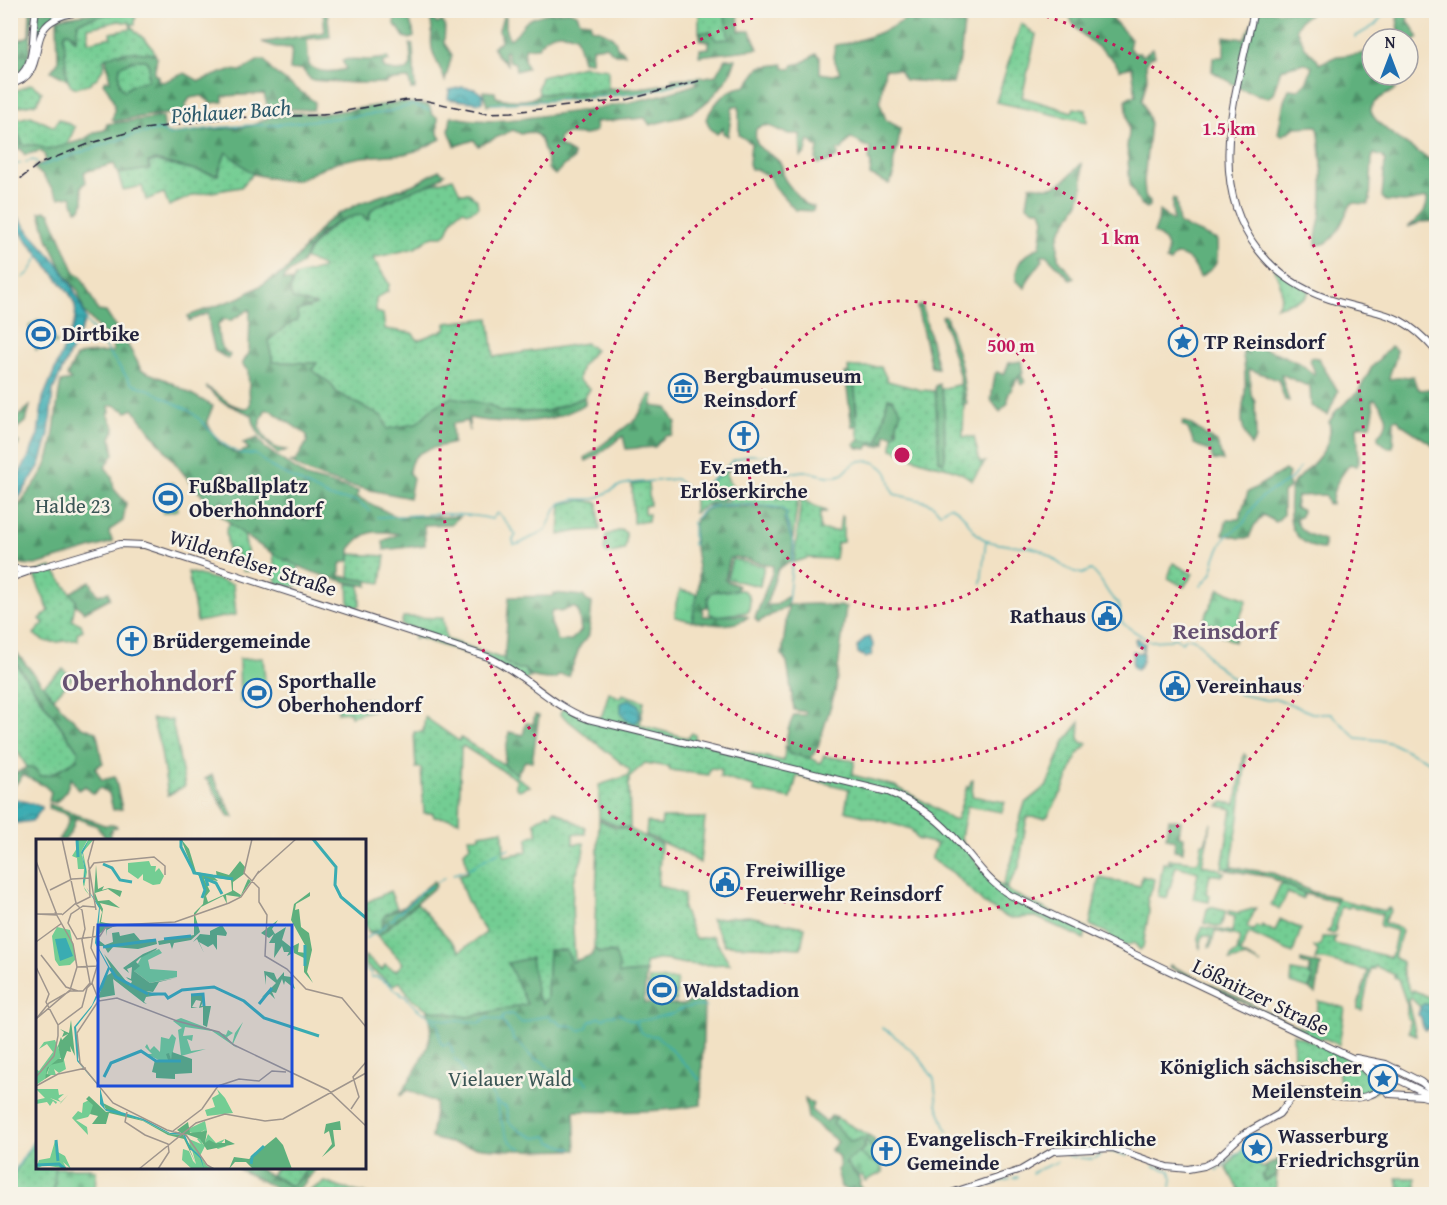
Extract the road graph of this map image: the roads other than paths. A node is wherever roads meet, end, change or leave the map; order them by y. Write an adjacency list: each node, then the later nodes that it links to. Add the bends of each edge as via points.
1 (36, 10): 4 (main road, via 29,65)
2 (89, 10): 4 (main road, via 50,22 41,35 32,70 26,78)
3 (1254, 10): 5 (main road, via 1228,148 1230,189 1252,243 1298,285 1329,299 1403,320)
4 (10, 83)
5 (1437, 351)
6 (10, 566): 7 (main road, Wildenfelser Straße)
7 (30, 570): 8 (main road); 9 (main road, Wildenfelser Straße, via 120,544 144,545 473,652 503,664 560,706 588,719)
8 (10, 578)
9 (663, 738): 10 (main road, Lößnitzer Straße, via 868,786 905,799 940,823 979,870 1003,890)
10 (1349, 1057): 11 (main road, via 1381,1062); 12 (main road); 14 (main road, Lößnitzer Straße, bridge)
11 (1396, 1069): 12 (main road); 13 (main road)
12 (1383, 1088): 14 (main road, via 1394,1095); 15 (main road, via 1366,1097 1294,1094 1279,1114 1242,1135 1204,1166 1167,1167 1113,1148 1053,1151 1021,1170)
13 (1437, 1094)
14 (1437, 1099)
15 (948, 1194)

